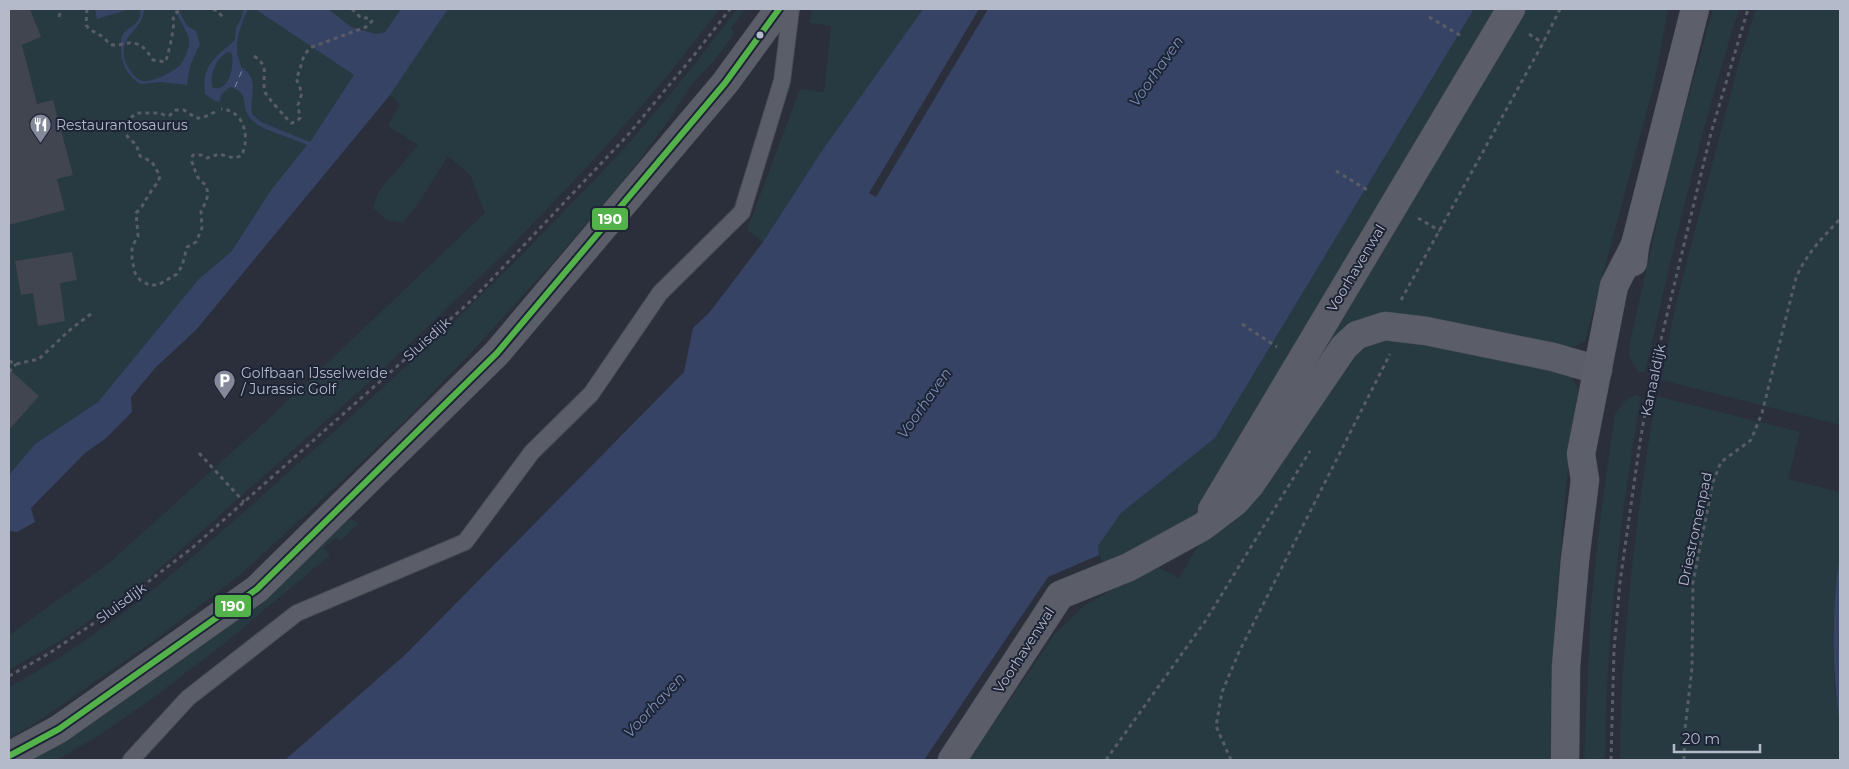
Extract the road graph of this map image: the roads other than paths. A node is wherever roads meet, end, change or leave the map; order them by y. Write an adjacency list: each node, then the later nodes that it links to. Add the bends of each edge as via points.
1 (779, 9): 9 (street, via 726,83 497,353 257,589 59,729)
2 (791, 9): 10 (lane, via 782,81 742,212 660,294 591,394 532,452 465,542 297,613 188,698)
3 (1696, 9): 5 (main road)
4 (1517, 20): 8 (street, Voorhavenwal)
5 (1635, 245): 6 (main road, via 1614,286); 7 (main road, via 1630,292 1599,456)
6 (1598, 370): 7 (main road, via 1581,454); 8 (street, Voorhavenwal, via 1553,357 1426,331 1385,326 1357,336 1344,347 1250,485 1235,502)
7 (1585, 480): 12 (main road, via 1566,667)
8 (1202, 527): 11 (street, Voorhavenwal, via 1129,567 1060,595)
9 (9, 756)
10 (132, 760)
11 (952, 760)
12 (1565, 760)

